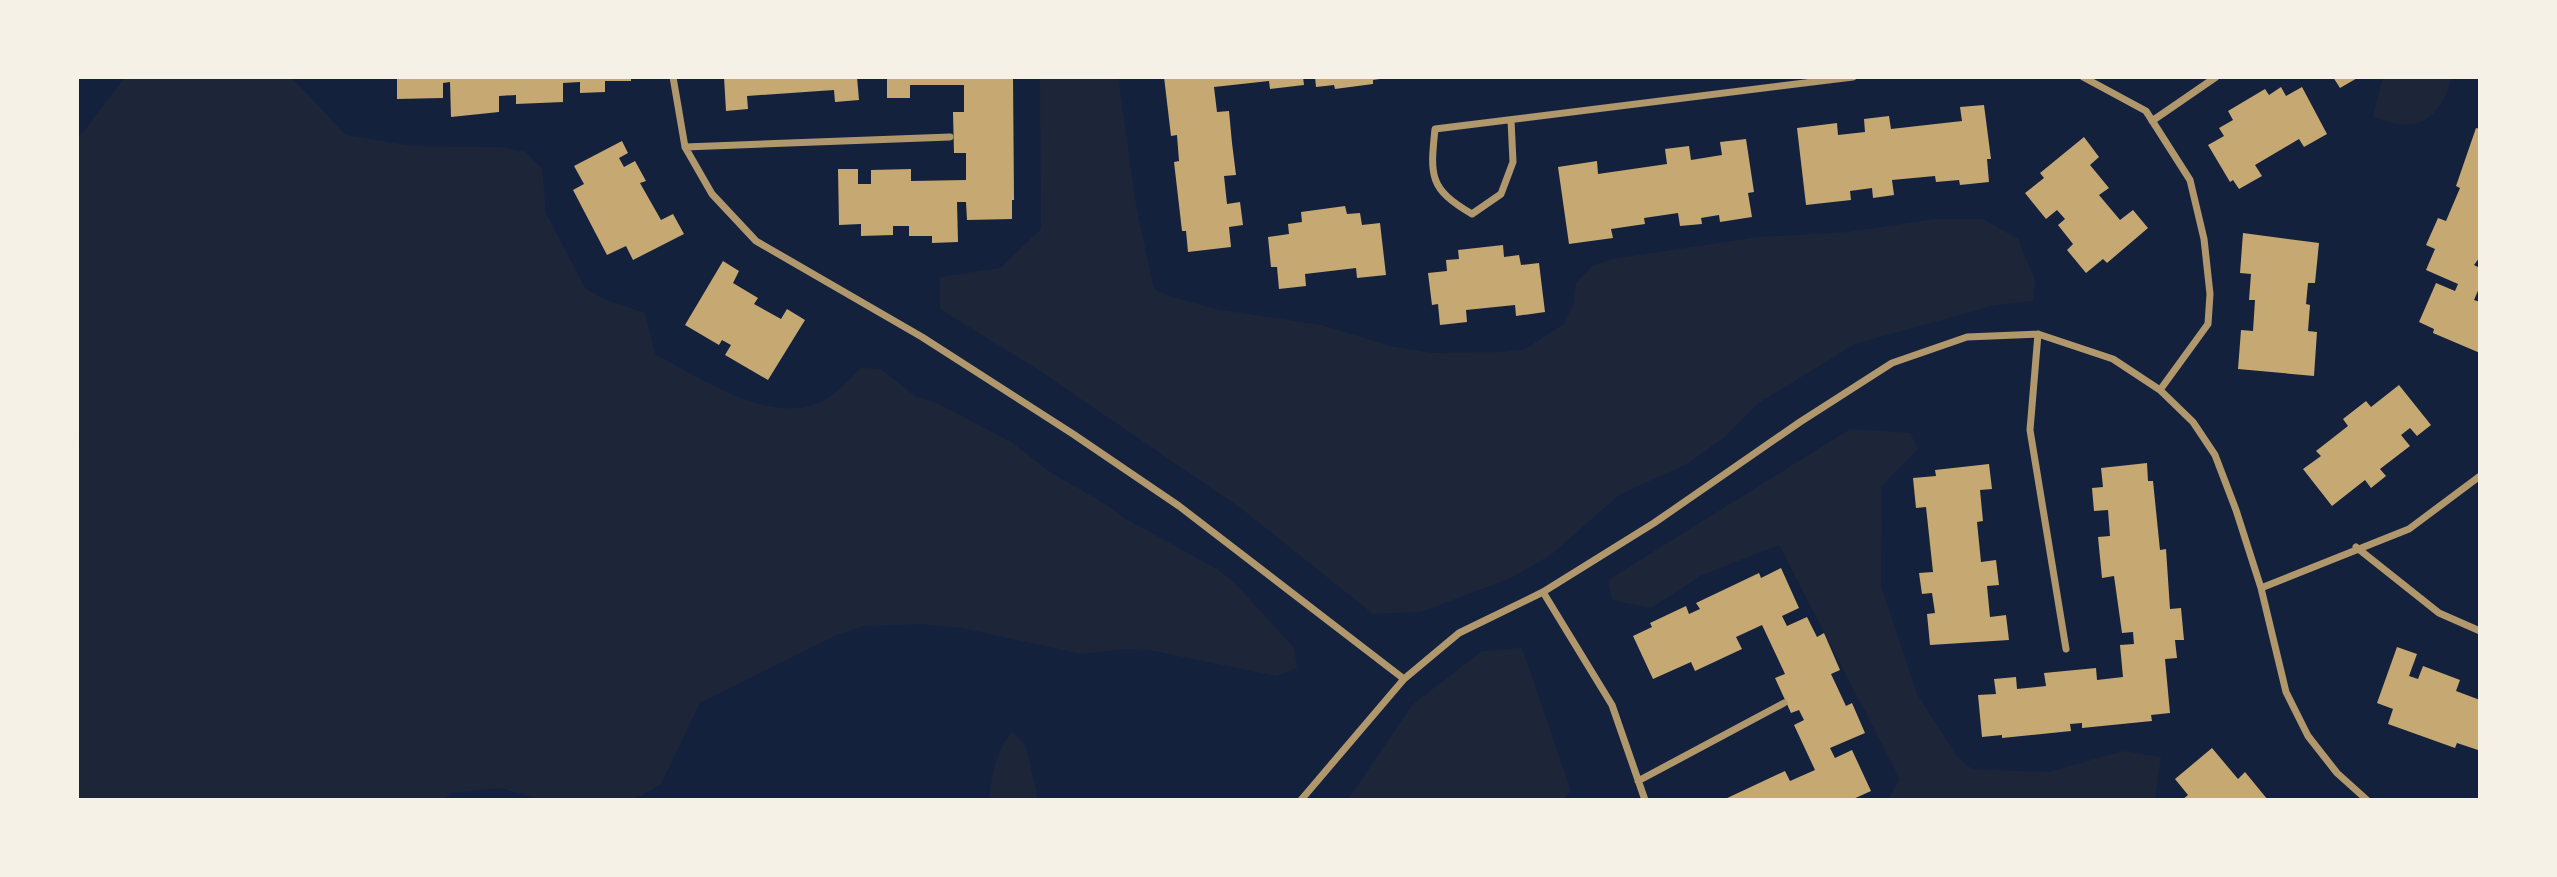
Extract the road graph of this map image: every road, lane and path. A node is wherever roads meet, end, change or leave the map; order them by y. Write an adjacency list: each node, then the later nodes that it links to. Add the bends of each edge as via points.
1 (673, 77): 8 (street)
2 (1853, 77): 5 (street)
3 (2083, 77): 6 (street, via 2146,111)
4 (2216, 77): 6 (street)
5 (1511, 120): 5 (street, via 1513,162 1501,194 1472,214 1447,200 1430,169 1435,129)
6 (2152, 121): 10 (street, via 2190,180 2204,239 2210,294 2208,324)
7 (950, 137): 8 (street)
8 (685, 147): 17 (street, via 712,194 756,241 922,337 1073,433 1200,522)
9 (2038, 334): 10 (street, via 2113,359); 14 (street, via 1967,337 1892,362); 16 (street, via 2030,430)
10 (2160, 390): 13 (street, via 2193,422 2215,455)
11 (2480, 476): 12 (street, via 2409,528)
12 (2356, 547): 13 (street); 15 (street, via 2440,613)
13 (2261, 587): 22 (street, via 2286,692 2308,736 2337,774)
14 (1543, 592): 17 (street, via 1459,634); 19 (street, via 1612,705)
15 (2480, 631)
16 (2066, 649)
17 (1404, 679): 20 (street)
18 (1784, 704): 19 (street)
19 (1638, 781): 21 (street)
20 (1301, 800)
21 (1645, 800)
22 (2367, 800)

